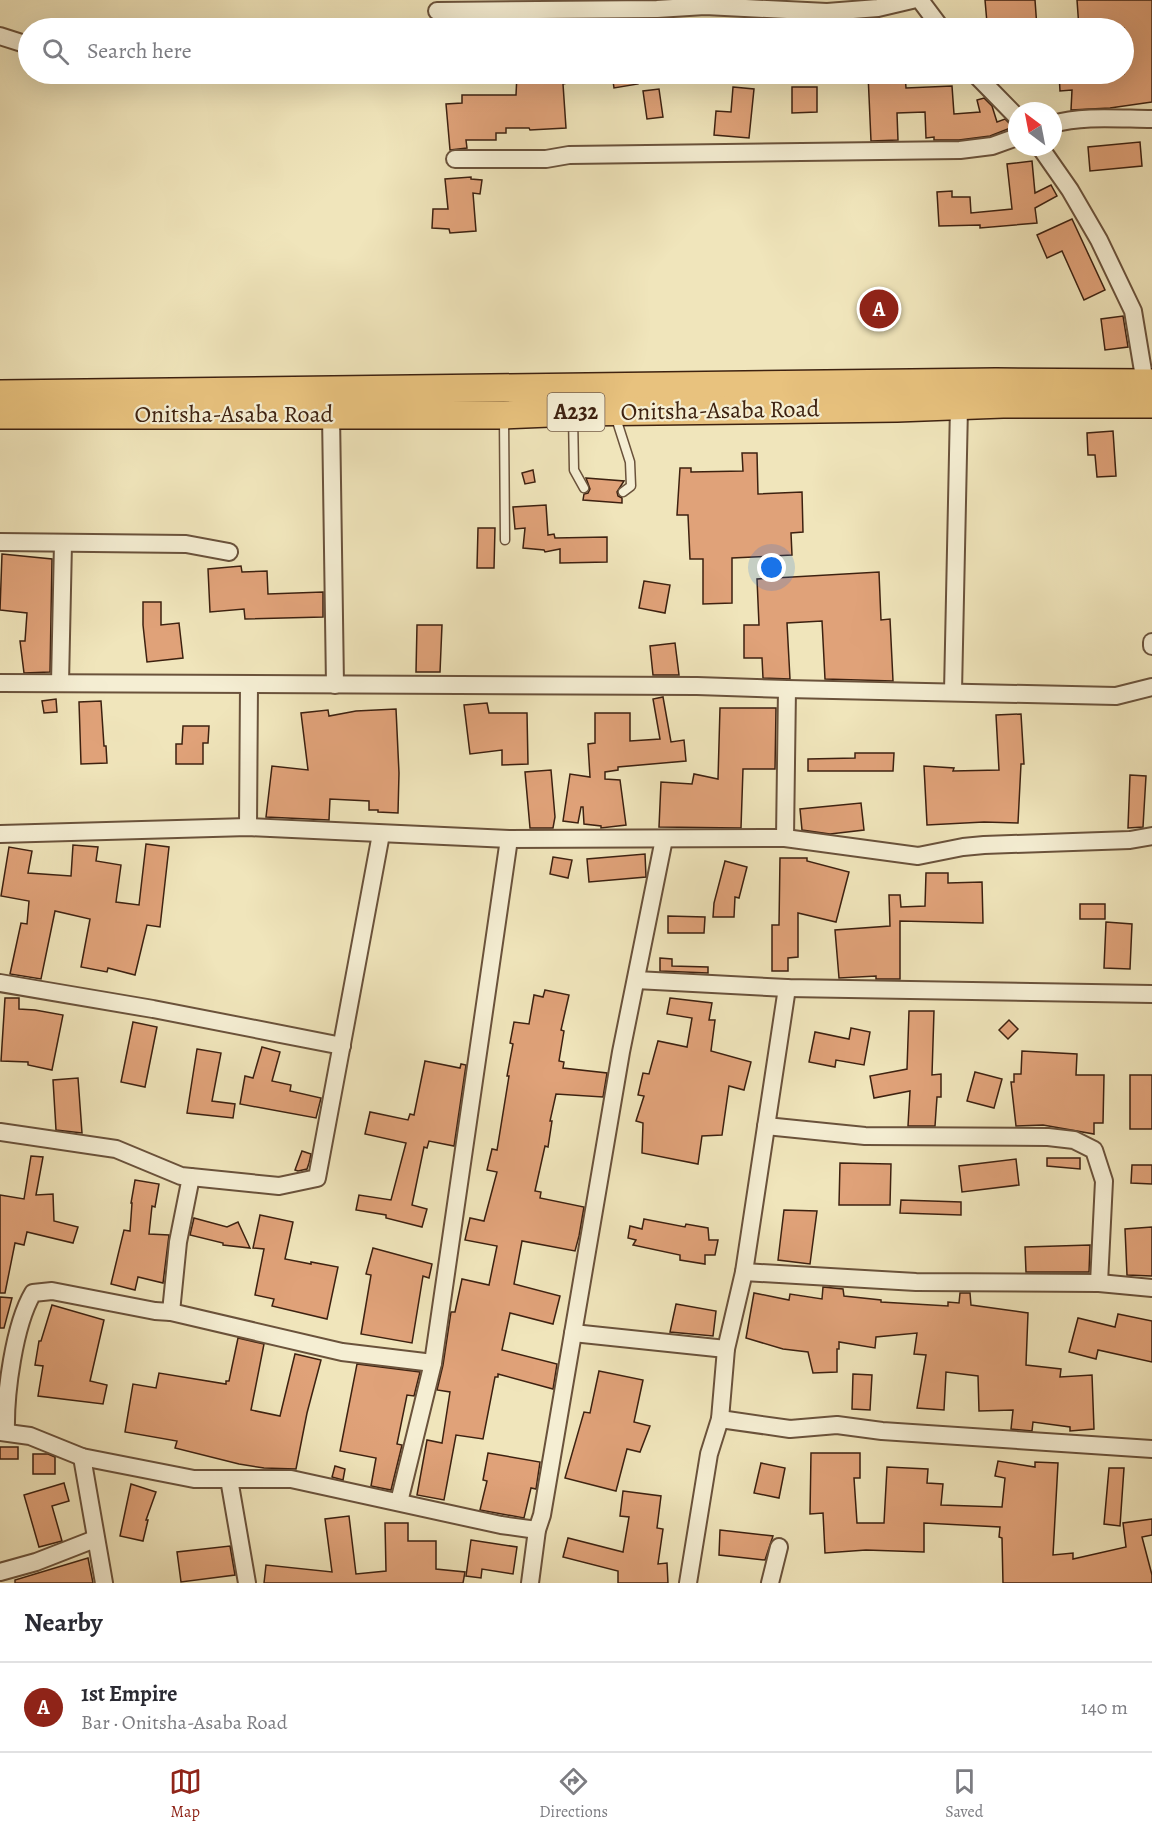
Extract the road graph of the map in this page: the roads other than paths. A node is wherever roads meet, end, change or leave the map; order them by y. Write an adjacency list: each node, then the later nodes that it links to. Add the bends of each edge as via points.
1 (912, 0): 3 (street, via 878,8 827,12 705,6)
2 (920, 0): 4 (street)
3 (437, 11)
4 (934, 18)
5 (0, 36): 6 (street)
6 (18, 42)
7 (985, 84): 8 (street)
8 (1008, 108)
9 (1152, 119): 10 (street)
10 (1062, 122)
11 (1008, 141): 13 (street, via 992,147 960,150)
12 (1046, 156): 14 (street, via 1099,240 1133,311)
13 (455, 159)
14 (1150, 390): 16 (highway, A232, via 996,381); 17 (highway, Onitsha-Asaba Road / A232)
15 (0, 394): 16 (highway, A232)
16 (650, 399): 17 (highway, Onitsha-Asaba Road / A232); 18 (highway, Onitsha-Asaba Road / A232)
17 (959, 406): 35 (street)
18 (613, 411): 19 (highway, Onitsha-Asaba Road / A232); 24 (lane, via 630,462 631,486)
19 (573, 412): 22 (highway, Onitsha-Asaba Road / A232); 23 (lane, via 574,470)
20 (331, 414): 21 (highway, Onitsha-Asaba Road / A232); 22 (highway, Onitsha-Asaba Road / A232); 32 (street)
21 (0, 415)
22 (504, 415): 25 (lane)
23 (584, 488)
24 (623, 492)
25 (505, 540)
26 (0, 542): 27 (street)
27 (63, 543): 28 (street, via 186,544); 30 (street)
28 (230, 552)
29 (0, 683): 30 (street)
30 (60, 683): 31 (street)
31 (249, 685): 32 (street); 36 (street)
32 (335, 685): 34 (street)
33 (1152, 687): 35 (street, via 1116,696)
34 (787, 689): 35 (street); 41 (street)
35 (953, 692)
36 (248, 827): 37 (street); 38 (street)
37 (0, 834)
38 (381, 834): 42 (street); 47 (street)
39 (1152, 836): 41 (street, via 984,845 918,856)
40 (664, 838): 41 (street); 42 (street); 43 (street)
41 (785, 838)
42 (509, 839): 57 (street)
43 (636, 980): 45 (street); 55 (street)
44 (0, 984): 47 (street)
45 (787, 988): 46 (street); 48 (street)
46 (1152, 994)
47 (342, 1046): 50 (street, via 317,1178 279,1186)
48 (766, 1126): 51 (street); 52 (street, via 865,1136 1074,1140 1094,1150 1104,1181)
49 (0, 1132): 50 (street, via 116,1149)
50 (191, 1177): 54 (street, via 178,1242)
51 (744, 1272): 52 (street, via 916,1282); 56 (street)
52 (1099, 1283): 53 (street)
53 (1152, 1287)
54 (171, 1312): 57 (street, via 342,1352); 59 (street, via 52,1292 33,1293 20,1326)
55 (573, 1333): 56 (street); 64 (street)
56 (726, 1349): 58 (street)
57 (433, 1363): 63 (street)
58 (720, 1419): 60 (street, via 790,1429 837,1425); 71 (street, via 709,1454)
59 (3, 1432): 61 (street, via 30,1436)
60 (1152, 1449)
61 (82, 1457): 62 (street, via 194,1479); 65 (street)
62 (229, 1479): 63 (street, via 291,1479); 69 (street)
63 (399, 1502): 64 (street)
64 (537, 1530): 70 (street)
65 (95, 1539): 67 (street); 68 (street)
66 (779, 1547): 72 (street)
67 (0, 1572)
68 (104, 1583)
69 (248, 1583)
70 (530, 1583)
71 (688, 1583)
72 (770, 1583)

